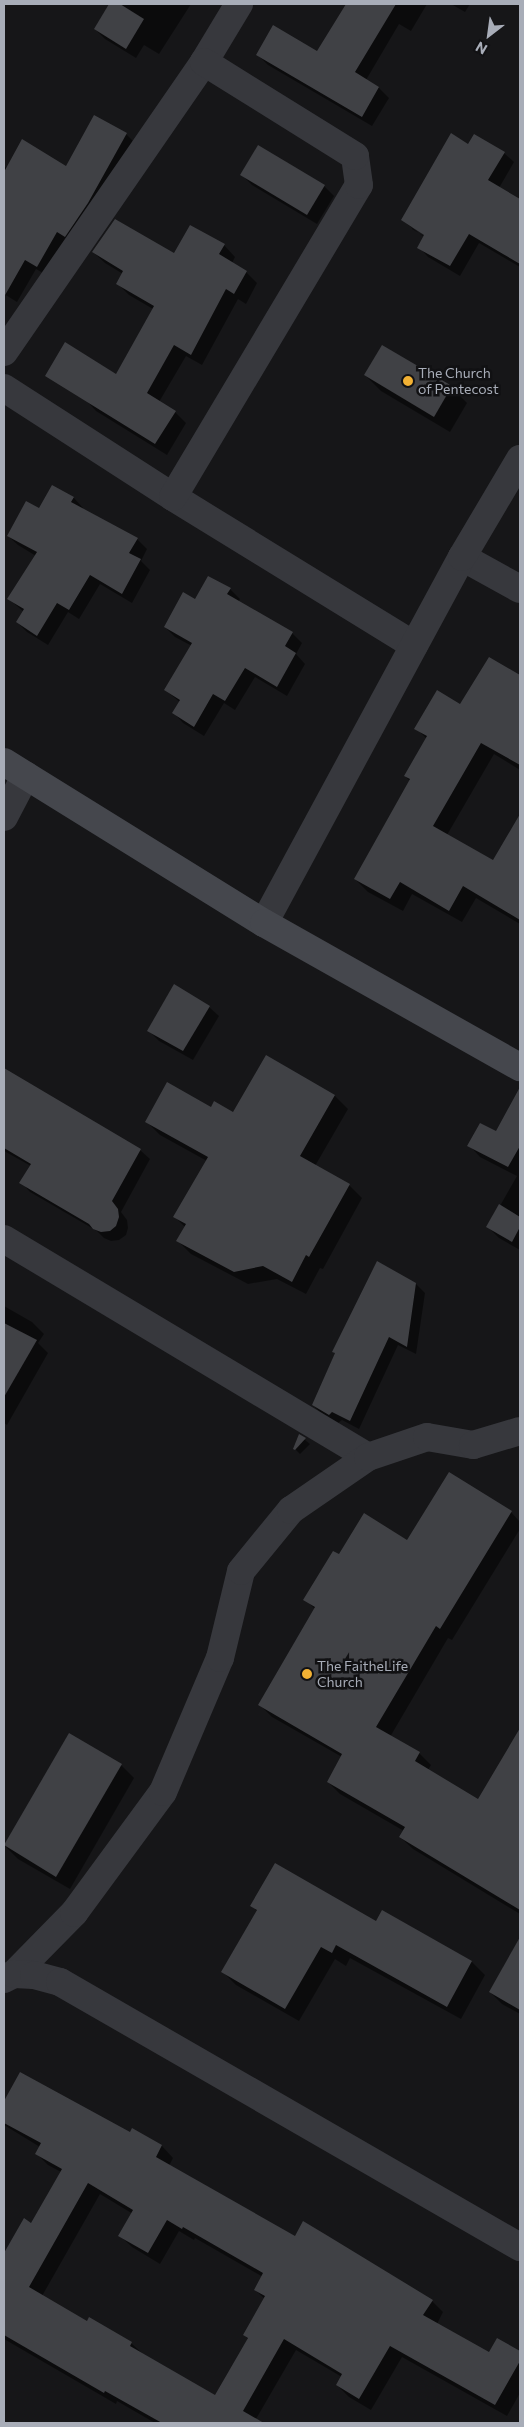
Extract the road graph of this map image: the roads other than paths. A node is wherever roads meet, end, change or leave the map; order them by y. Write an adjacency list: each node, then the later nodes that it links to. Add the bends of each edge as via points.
1 (239, 4): 2 (street)
2 (204, 62): 3 (street); 6 (street, via 355,156 359,185)
3 (4, 352)
4 (4, 388): 6 (street)
5 (520, 459): 7 (street)
6 (173, 497): 9 (street)
7 (462, 557): 8 (street); 9 (street)
8 (520, 589)
9 (414, 645): 12 (street)
10 (15, 769): 11 (street); 12 (street)
11 (4, 816)
12 (264, 923): 13 (street)
13 (520, 1068)
14 (4, 1239): 16 (street)
15 (520, 1431): 16 (street, via 473,1445 427,1437)
16 (368, 1457): 17 (street, via 291,1510 241,1571 220,1658 163,1792 74,1913)
17 (9, 1976): 18 (street, via 34,1975 60,1982)
18 (520, 2247)

